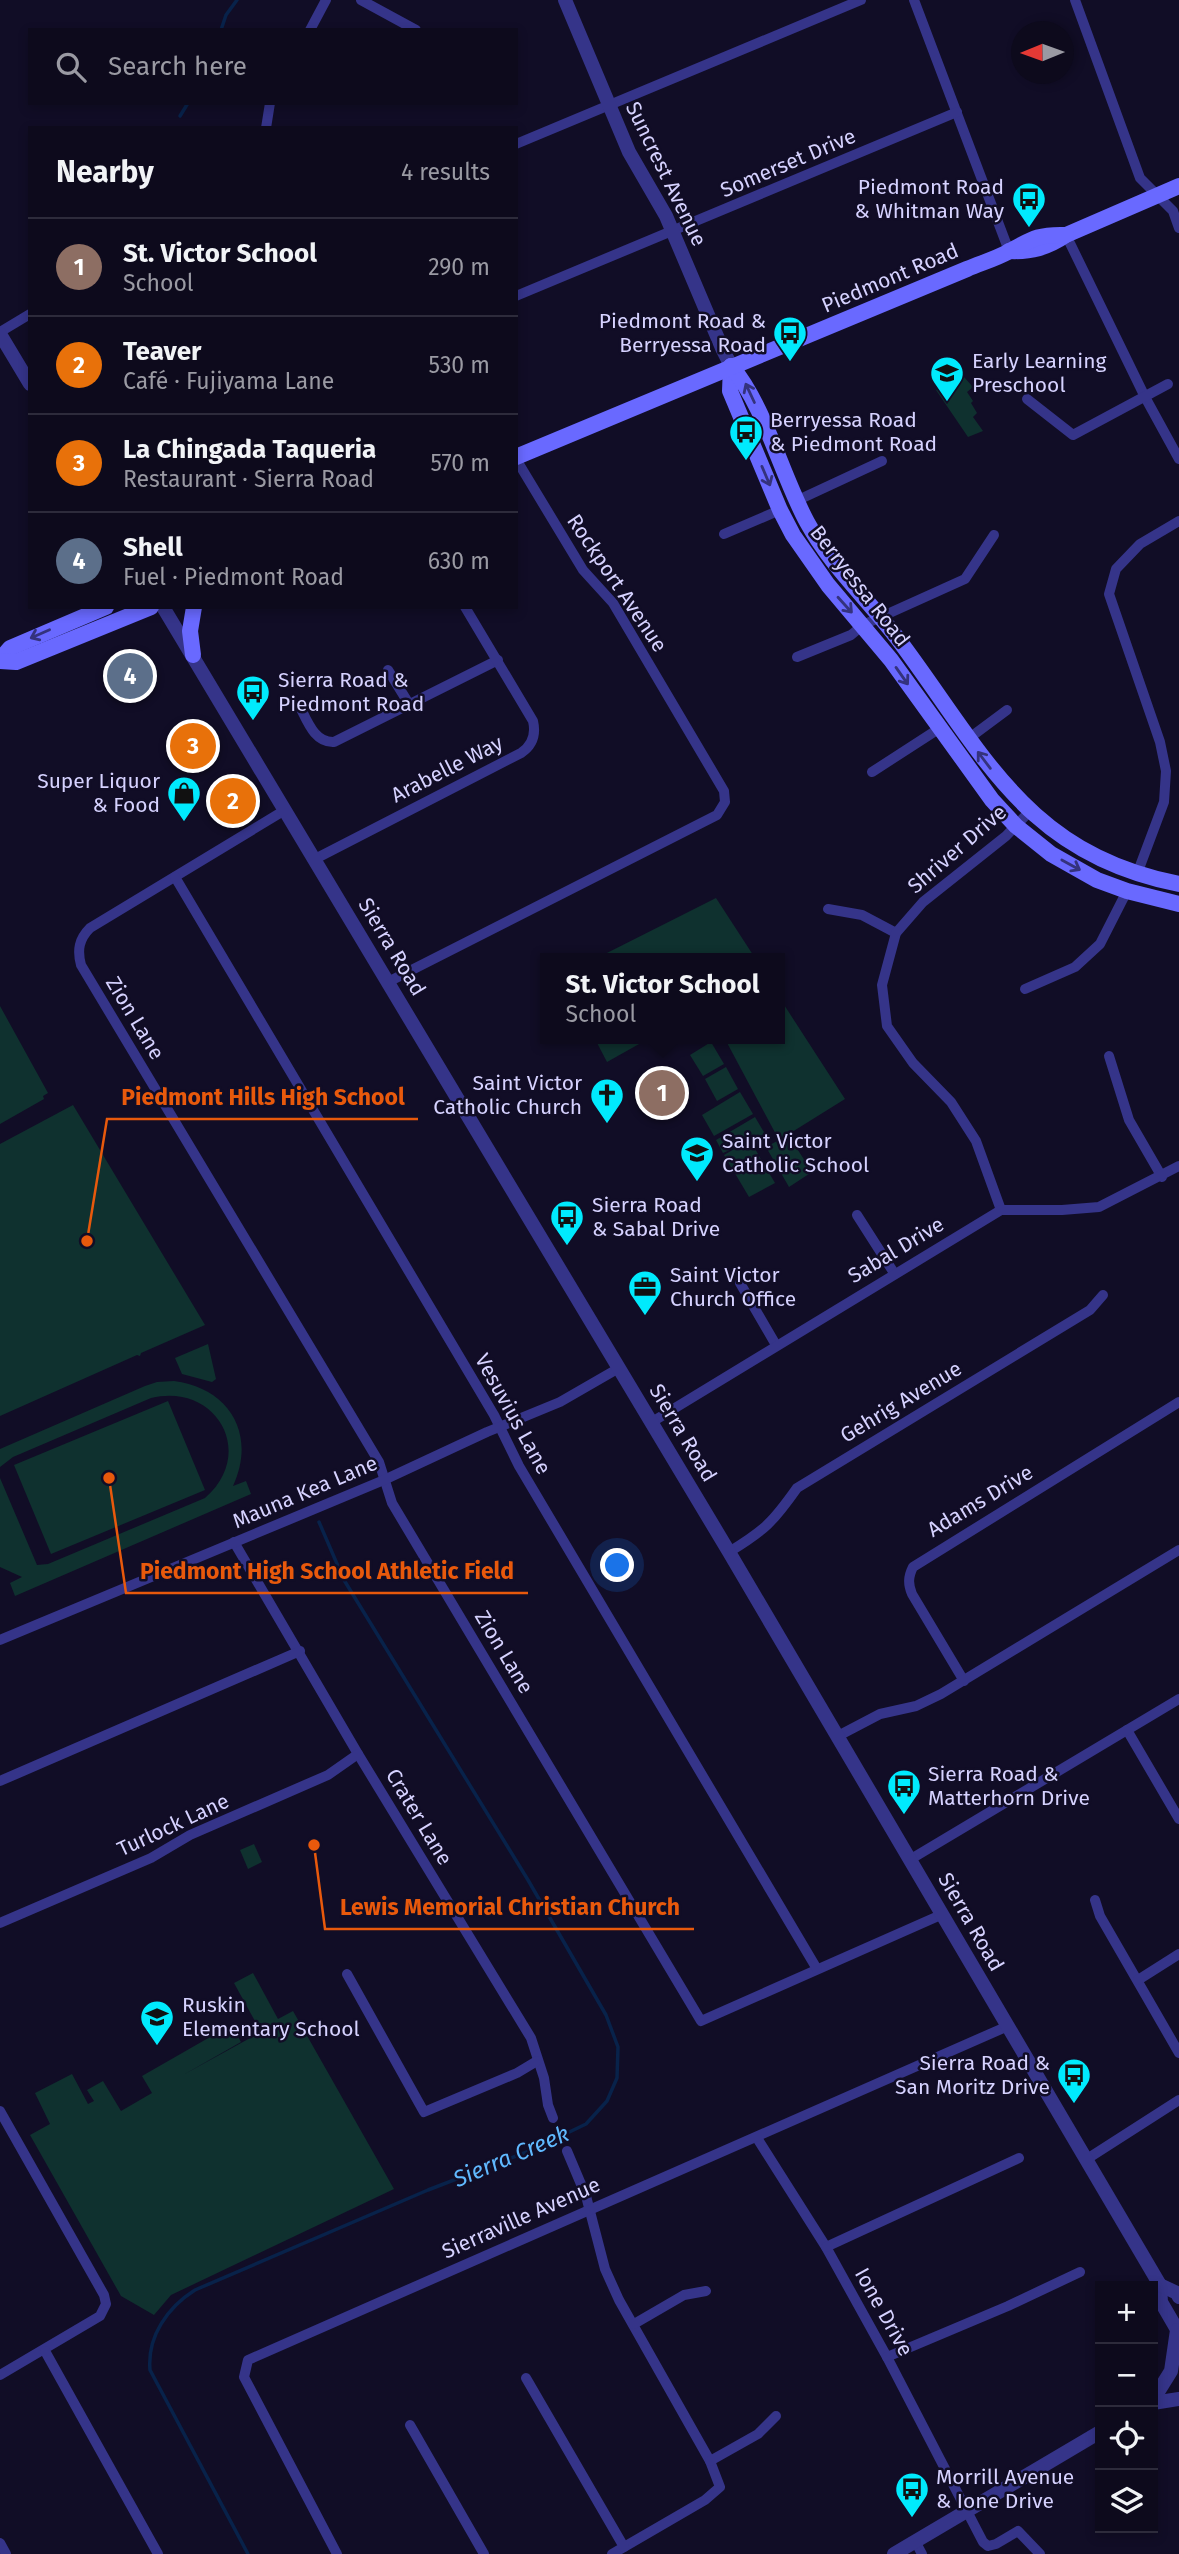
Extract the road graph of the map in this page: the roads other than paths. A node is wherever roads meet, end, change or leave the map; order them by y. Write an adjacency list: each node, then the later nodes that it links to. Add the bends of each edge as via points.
1 (326, 0): 7 (street)
2 (361, 0): 8 (street)
3 (565, 0): 10 (street, Suncrest Avenue)
4 (861, 0): 10 (street)
5 (914, 0): 11 (street)
6 (1075, 0): 15 (street, via 1140,178)
7 (311, 28)
8 (412, 28)
9 (270, 105): 12 (street)
10 (609, 105): 13 (street); 17 (street, Suncrest Avenue)
11 (957, 112): 17 (street, Somerset Drive); 19 (street)
12 (267, 126)
13 (518, 143)
14 (1179, 186): 15 (main road, Piedmont Road)
15 (1158, 195): 16 (street, via 1173,211); 18 (main road, Piedmont Road)
16 (1179, 228)
17 (673, 232): 20 (street, Somerset Drive); 23 (street, Suncrest Avenue)
18 (1066, 235): 19 (main road, Piedmont Road, via 1028,252); 26 (street)
19 (1009, 251): 23 (main road, Piedmont Road)
20 (518, 295)
21 (28, 315): 22 (street)
22 (0, 333): 24 (street)
23 (732, 366): 28 (main road, Piedmont Road); 32 (main road, Berryessa Road, one-way to 23, via 746,384); 33 (main road, Berryessa Road, one-way to 33, via 730,391)
24 (28, 381)
25 (1168, 384): 26 (street)
26 (1145, 397): 27 (street, via 1073,435); 29 (street)
27 (1027, 399)
28 (518, 457)
29 (1179, 459)
30 (518, 461): 66 (street, Rockport Avenue, via 583,570 613,603 724,792 725,802 717,815)
31 (882, 461): 32 (street)
32 (796, 501): 42 (main road, Berryessa Road, via 824,551)
33 (780, 510): 35 (street); 43 (main road, Berryessa Road, one-way to 43, via 809,561)
34 (1179, 521): 59 (street, via 1140,544 1116,569 1109,594 1166,771 1164,802)
35 (724, 534)
36 (994, 535): 42 (street, via 965,579)
37 (102, 609): 47 (main road, one-way to 47, via 10,648)
38 (146, 609): 47 (main road, via 16,662)
39 (164, 609): 44 (street, Sierra Road)
40 (194, 609): 44 (main road)
41 (466, 609): 46 (street, Arabelle Way)
42 (881, 616): 43 (street); 53 (main road, Berryessa Road)
43 (863, 625): 45 (street, via 851,635); 52 (main road, Berryessa Road, one-way to 52)
44 (193, 655): 55 (street, Sierra Road)
45 (797, 657)
46 (498, 660): 49 (street); 58 (street, Arabelle Way, via 533,721 534,736 526,750)
47 (0, 661)
48 (388, 670): 49 (street)
49 (409, 704): 50 (street, via 334,742 316,735)
50 (299, 705)
51 (1007, 710): 53 (street)
52 (940, 728): 54 (street); 57 (main road, Berryessa Road, via 973,777)
53 (968, 739): 56 (main road, Berryessa Road, one-way to 53)
54 (872, 772)
55 (285, 810): 58 (street, Sierra Road); 60 (street)
56 (1029, 811): 57 (street, Shriver Drive); 59 (main road, Berryessa Road, via 1082,850)
57 (1016, 826): 62 (main road, Berryessa Road, one-way to 62, via 1051,854); 65 (street, Shriver Drive, via 923,902)
58 (315, 859): 66 (street, Sierra Road)
59 (1137, 874): 61 (main road, Berryessa Road)
60 (175, 877): 80 (street, Vesuvius Lane); 81 (street, Zion Lane, via 90,928 79,945 81,965 372,1450)
61 (1179, 884)
62 (1127, 891): 63 (main road, Berryessa Road); 67 (street, via 1100,944 1075,967)
63 (1179, 904)
64 (828, 909): 65 (street, via 862,915)
65 (896, 933): 71 (street, Shriver Drive, via 882,985 887,1026 912,1063 951,1102 976,1141)
66 (388, 982): 77 (street, Sierra Road)
67 (1025, 989)
68 (1109, 1056): 70 (street, via 1129,1120)
69 (1179, 1166): 70 (street)
70 (1162, 1177): 71 (street, via 1099,1207)
71 (1001, 1210): 73 (street, Sabal Drive)
72 (858, 1214): 73 (street)
73 (894, 1273): 76 (street, Sabal Drive)
74 (740, 1283): 76 (street)
75 (1103, 1295): 84 (street, Gehrig Avenue, via 1090,1310 797,1488 774,1521)
76 (776, 1345): 79 (street, Sabal Drive)
77 (619, 1368): 79 (street, Sierra Road); 80 (street, Mauna Kea Lane, via 560,1402)
78 (1179, 1402): 87 (street, Adams Drive, via 913,1567 908,1585 912,1594)
79 (652, 1422): 84 (street, Sierra Road)
80 (500, 1427): 81 (street, Mauna Kea Lane); 99 (street, Vesuvius Lane)
81 (384, 1480): 82 (street, Mauna Kea Lane); 99 (street, Zion Lane, via 392,1503 701,2021)
82 (234, 1542): 85 (street, Mauna Kea Lane); 86 (street, Crater Lane)
83 (1179, 1550): 87 (street)
84 (729, 1552): 90 (street, Sierra Road)
85 (0, 1640)
86 (300, 1651): 91 (street, Crater Lane); 92 (street)
87 (964, 1681): 90 (street, via 916,1706 880,1714)
88 (1179, 1699): 89 (street)
89 (1127, 1730): 93 (street); 94 (street)
90 (838, 1736): 94 (street, Sierra Road)
91 (359, 1754): 97 (street, Turlock Lane, via 328,1775); 104 (street, Crater Lane, via 531,2038)
92 (0, 1781)
93 (1179, 1819)
94 (911, 1860): 96 (street, Sierra Road)
95 (1095, 1900): 101 (street)
96 (943, 1914): 99 (street, Zion Lane); 102 (street, Sierra Road)
97 (0, 1923)
98 (1179, 1954): 101 (street)
99 (817, 1969)
100 (347, 1974): 104 (street, via 424,2112)
101 (1138, 1980): 103 (street)
102 (1008, 2026): 108 (street, Sierraville Avenue); 111 (street, Sierra Road)
103 (1179, 2053)
104 (537, 2061): 107 (street, Crater Lane)
105 (1179, 2100): 111 (street)
106 (0, 2111): 120 (street, via 104,2295 106,2309 100,2316)
107 (553, 2118)
108 (757, 2138): 112 (street, Sierraville Avenue); 113 (street, Ione Drive)
109 (567, 2151): 112 (street)
110 (1018, 2158): 113 (street)
111 (1087, 2159): 115 (street, Sierra Road)
112 (590, 2208): 118 (street, via 604,2269); 139 (street, Sierraville Avenue, via 248,2360 244,2377)
113 (826, 2248): 121 (street, Ione Drive)
114 (1080, 2272): 121 (street)
115 (1160, 2285): 117 (street, Sierra Road); 119 (street, Sierra Road, via 1161,2302)
116 (706, 2291): 118 (street, via 684,2295)
117 (1179, 2297)
118 (634, 2324): 132 (street)
119 (1178, 2331): 125 (street, via 1171,2371)
120 (45, 2351): 122 (street); 138 (street)
121 (887, 2357): 133 (street, Ione Drive)
122 (0, 2375)
123 (526, 2378): 135 (street)
124 (1179, 2385): 126 (street)
125 (1158, 2393)
126 (1158, 2398)
127 (1179, 2399): 128 (street)
128 (1158, 2401)
129 (776, 2416): 132 (street, via 758,2434)
130 (410, 2425): 140 (street)
131 (1095, 2435): 133 (street)
132 (710, 2461): 135 (street, via 720,2487 705,2501)
133 (965, 2511): 136 (street); 143 (street, Ione Drive, via 988,2546 1018,2531)
134 (0, 2543): 137 (street)
135 (624, 2547): 141 (street)
136 (919, 2548): 142 (street)
137 (6, 2554)
138 (158, 2554)
139 (337, 2554)
140 (484, 2554)
141 (612, 2554)
142 (894, 2554)
143 (1040, 2554)

